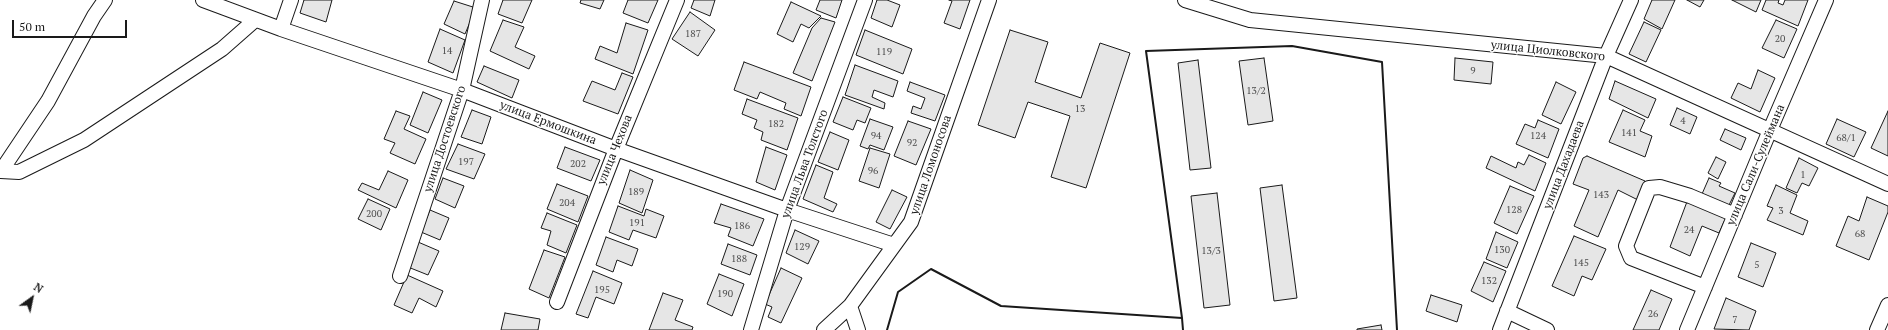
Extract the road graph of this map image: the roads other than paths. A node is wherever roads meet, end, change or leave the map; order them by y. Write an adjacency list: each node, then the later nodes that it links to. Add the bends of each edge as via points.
1 (105, 0): 17 (street, via 48,101)
2 (203, 0): 11 (street, улица Ермошкина)
3 (291, 0): 12 (street)
4 (482, 0): 14 (street, улица Достоевского)
5 (677, 0): 16 (street, улица Чехова)
6 (866, 0): 19 (street, улица Льва Толстого)
7 (989, 0): 21 (street, улица Ломоносова, via 911,222)
8 (1185, 0): 13 (street, улица Циолковского, via 1250,20)
9 (1631, 0): 13 (street, улица Дахадаева)
10 (1826, 0): 15 (street, улица Сали-Сулеймана)
11 (255, 20): 12 (street, улица Ермошкина); 17 (street, via 222,49 84,140 19,172)
12 (281, 29): 14 (street, улица Ермошкина)
13 (1606, 56): 15 (street, улица Циолковского); 27 (street, улица Дахадаева)
14 (462, 90): 16 (street, улица Ермошкина); 22 (street, улица Достоевского)
15 (1770, 130): 18 (street, улица Циолковского); 20 (street, улица Сали-Сулеймана)
16 (616, 149): 19 (street, улица Ермошкина); 24 (street, улица Чехова)
17 (0, 171)
18 (1888, 184)
19 (787, 210): 21 (street, улица Ермошкина); 28 (street, улица Льва Толстого)
20 (1735, 215): 23 (street, улица Сали-Сулеймана); 23 (street, via 1690,196 1660,187 1649,188 1626,246 1631,258)
21 (894, 245): 26 (street, улица Ломоносова)
22 (400, 276)
23 (1705, 287): 33 (street, улица Сали-Сулеймана)
24 (557, 302)
25 (1888, 305): 34 (street)
26 (850, 306): 29 (street, улица Ломоносова); 30 (street)
27 (1507, 311): 31 (street, улица Дахадаева); 32 (street)
28 (751, 330)
29 (824, 330)
30 (858, 330)
31 (1500, 330)
32 (1547, 330)
33 (1687, 330)
34 (1877, 330)

